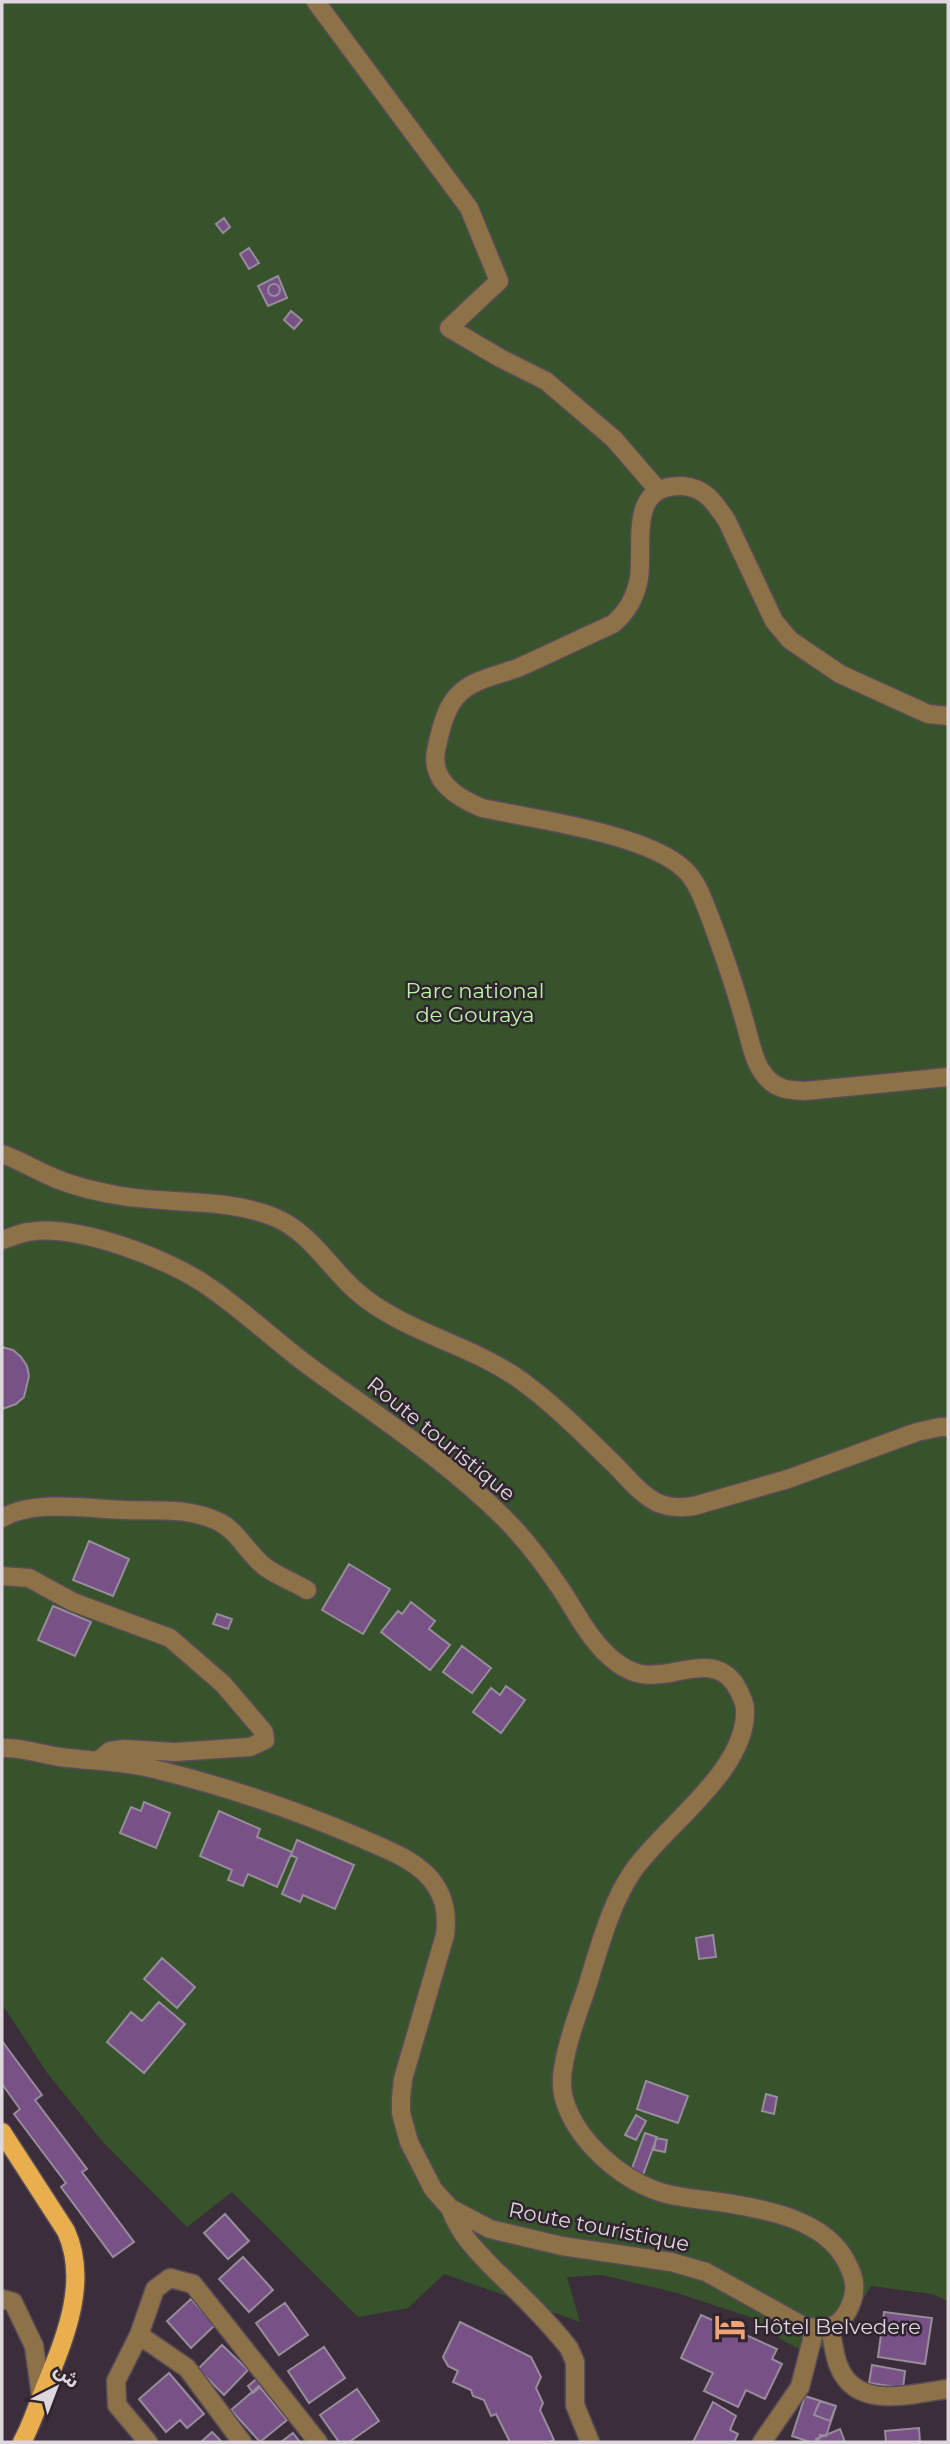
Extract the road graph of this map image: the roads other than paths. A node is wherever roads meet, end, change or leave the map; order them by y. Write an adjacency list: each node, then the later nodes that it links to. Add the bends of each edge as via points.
1 (316, 2): 2 (street, via 469,208 499,281 449,328 546,381 614,439)
2 (658, 490): 3 (street, via 695,487 707,494 727,521 774,621 790,640 839,674 928,713); 4 (street, via 641,515 639,578 629,607 613,624 459,693 449,707 435,751 437,775 465,801 482,808 611,835 684,869 697,884 730,968 755,1057 762,1073 776,1086 805,1091)
3 (948, 716)
4 (948, 1077)
5 (2, 1154): 7 (street, via 92,1190 241,1207 293,1227 374,1305 521,1380 640,1490 668,1506 694,1506 788,1479 917,1432)
6 (2, 1240): 16 (street, Route touristique, via 30,1231 92,1237 168,1264 205,1283 504,1518 530,1546 591,1636 620,1665 657,1675 713,1668 731,1678 746,1706 734,1752 709,1787 652,1845 629,1876 599,1947 576,2020 562,2089 579,2131 638,2182 677,2196 792,2218 837,2245 855,2289 846,2314 835,2325)
7 (948, 1427)
8 (2, 1518): 10 (street, via 10,1513 80,1506 199,1515 220,1522 266,1568)
9 (2, 1576): 12 (street, via 29,1578 74,1602 170,1637 223,1684 264,1732 265,1740 250,1747 175,1752 124,1749 110,1751)
10 (307, 1590)
11 (2, 1748): 12 (street, Route touristique)
12 (98, 1762): 14 (street, Route touristique, via 148,1768 317,1820 407,1860 427,1875 442,1896 447,1920 403,2079 401,2113 409,2142 433,2189)
13 (2, 2132): 19 (main road, via 73,2247 73,2304)
14 (450, 2208): 16 (street, Route touristique, via 490,2229 706,2272 805,2327); 24 (street, via 474,2250 569,2348 575,2362 575,2405)
15 (2, 2299): 19 (street, via 13,2302 34,2346)
16 (823, 2327): 18 (street, via 839,2369 865,2394); 25 (street, via 800,2387)
17 (139, 2335): 21 (street, via 116,2381 117,2405); 22 (street, via 187,2368); 23 (street, via 155,2289 170,2278 193,2284)
18 (948, 2389)
19 (41, 2396): 20 (main road)
20 (22, 2442)
21 (148, 2442)
22 (242, 2442)
23 (318, 2442)
24 (590, 2442)
25 (762, 2442)

